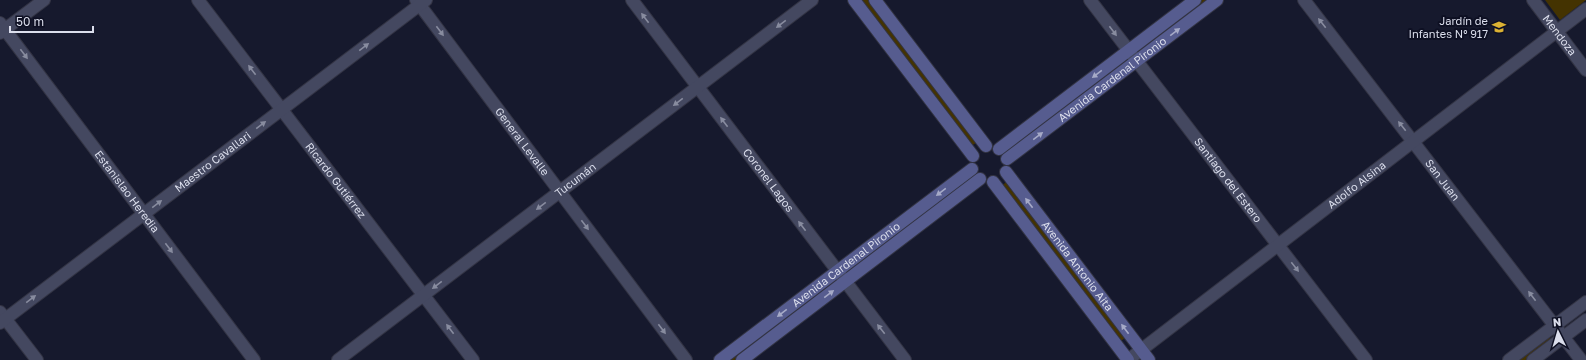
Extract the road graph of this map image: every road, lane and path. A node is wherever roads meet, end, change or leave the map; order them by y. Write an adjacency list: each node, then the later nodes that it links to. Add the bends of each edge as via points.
1 (44, 0): 14 (street)
2 (198, 0): 20 (street, Ricardo Gutiérrez, one-way to 2)
3 (632, 0): 19 (street, Coronel Lagos, one-way to 3)
4 (812, 0): 19 (street, Tucumán, one-way to 19)
5 (854, 0): 24 (main road)
6 (875, 0): 22 (main road)
7 (1090, 0): 16 (street, Santiago del Estero, one-way to 16)
8 (1195, 0): 16 (main road, Avenida Cardenal Pironio)
9 (1217, 0): 17 (main road, Avenida Cardenal Pironio, one-way to 9)
10 (1304, 0): 21 (street, San Juan, one-way to 10)
11 (1533, 0): 15 (street, Mendoza)
12 (421, 2): 20 (street, Maestro Cavallari, one-way to 12); 30 (street, General Levalle, one-way to 30)
13 (1586, 9): 15 (street, Adolfo Alsina)
14 (2, 29): 31 (street, Estanislao Heredia, one-way to 31)
15 (1557, 31): 18 (street, Mendoza); 21 (street, Adolfo Alsina)
16 (1128, 51): 17 (street, Santiago del Estero); 23 (main road, Avenida Cardenal Pironio, one-way to 23)
17 (1136, 61): 25 (main road, Avenida Cardenal Pironio, one-way to 17); 32 (street, Santiago del Estero)
18 (1586, 70)
19 (698, 87): 30 (street, Tucumán, one-way to 30); 33 (street, Coronel Lagos, one-way to 19)
20 (282, 109): 31 (street, Maestro Cavallari, one-way to 20); 35 (street, Ricardo Gutiérrez)
21 (1413, 141): 32 (street, Adolfo Alsina); 39 (street, San Juan, one-way to 21)
22 (986, 146): 23 (main road); 24 (main road, via 977,150)
23 (999, 149): 25 (main road)
24 (973, 156): 26 (main road)
25 (1007, 159): 27 (main road)
26 (972, 169): 28 (main road); 33 (main road, Avenida Cardenal Pironio, one-way to 33)
27 (1006, 172): 29 (main road); 41 (main road, Avenida Antonio Aita, one-way to 27)
28 (980, 179): 29 (main road); 34 (main road, Avenida Cardenal Pironio)
29 (993, 182): 50 (main road, Avenida Antonio Aita)
30 (560, 192): 35 (street, Tucumán, one-way to 35); 46 (street, General Levalle, one-way to 46)
31 (144, 214): 37 (street, Maestro Cavallari, one-way to 31); 43 (street, Estanislao Heredia, one-way to 43)
32 (1278, 245): 41 (street, Adolfo Alsina); 52 (street, Santiago del Estero, one-way to 52)
33 (837, 272): 34 (street, Coronel Lagos); 47 (main road, Avenida Cardenal Pironio, one-way to 47)
34 (845, 282): 48 (main road, Avenida Cardenal Pironio, one-way to 34); 49 (street, Coronel Lagos, one-way to 34)
35 (424, 295): 44 (street, Tucumán); 45 (street, Ricardo Gutiérrez, one-way to 35)
36 (1586, 302): 39 (street)
37 (2, 318): 42 (street)
38 (1586, 320): 40 (street)
39 (1554, 326): 40 (street, San Juan); 53 (street)
40 (1564, 337): 54 (street); 55 (street, San Juan)
41 (1141, 350): 50 (street, Adolfo Alsina); 51 (main road, Avenida Antonio Aita)
42 (37, 360)
43 (254, 360)
44 (338, 360)
45 (473, 360)
46 (686, 360)
47 (720, 360)
48 (742, 360)
49 (905, 360)
50 (1128, 360)
51 (1148, 360)
52 (1366, 360)
53 (1509, 360)
54 (1533, 360)
55 (1581, 360)

